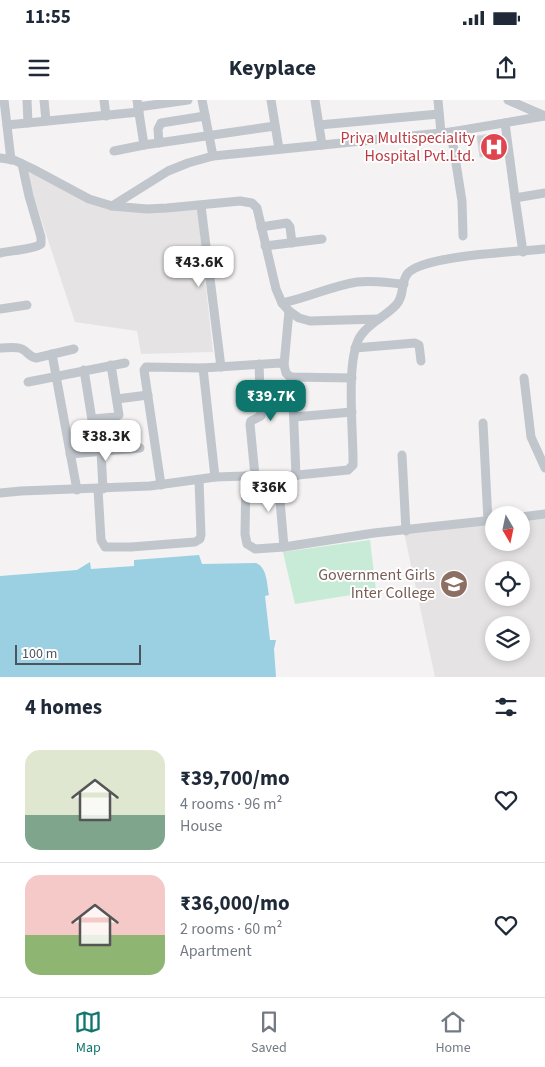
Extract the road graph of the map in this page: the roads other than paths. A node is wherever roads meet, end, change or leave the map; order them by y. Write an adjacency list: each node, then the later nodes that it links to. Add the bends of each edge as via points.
1 (27, 100): 17 (street)
2 (44, 100): 16 (street)
3 (104, 100): 13 (street)
4 (188, 100): 11 (street)
5 (202, 100): 14 (street)
6 (271, 100): 21 (street)
7 (315, 100): 20 (street)
8 (438, 100): 12 (street)
9 (508, 100): 15 (street)
10 (3, 101): 19 (street)
11 (138, 106): 13 (street); 26 (street)
12 (439, 114): 20 (street); 23 (street)
13 (106, 116): 16 (street)
14 (206, 116): 24 (street); 25 (street, via 161,123)
15 (545, 116): 18 (street)
16 (46, 122): 17 (street)
17 (28, 123): 19 (street)
18 (504, 123): 22 (street); 35 (street)
19 (7, 125): 32 (street)
20 (319, 125): 27 (street)
21 (275, 126): 24 (street); 28 (street)
22 (451, 132): 23 (street); 39 (street, via 462,201)
23 (441, 133): 27 (street)
24 (209, 135): 25 (street); 30 (street)
25 (159, 143): 26 (street)
26 (144, 145): 29 (street)
27 (322, 145): 28 (street)
28 (279, 150): 30 (street)
29 (114, 151)
30 (213, 156): 36 (street, via 168,171)
31 (0, 158): 32 (street)
32 (11, 160): 33 (street)
33 (22, 164): 36 (street, via 89,199); 45 (street, via 41,244)
34 (545, 193): 35 (street)
35 (515, 198): 44 (street)
36 (112, 206): 37 (street)
37 (201, 206): 38 (street, via 240,201 252,203); 61 (street)
38 (261, 227): 41 (street, via 287,223); 42 (street)
39 (463, 236)
40 (322, 239): 41 (street)
41 (292, 243): 42 (street)
42 (266, 246): 47 (street)
43 (545, 249): 44 (street)
44 (523, 252): 46 (street, via 425,263 406,275)
45 (0, 253)
46 (404, 284): 47 (street, via 358,282); 51 (street, via 399,302)
47 (282, 303): 50 (street)
48 (27, 305): 49 (street)
49 (0, 309)
50 (289, 311): 51 (street, via 310,321); 59 (street)
51 (379, 319): 53 (street, via 360,335)
52 (0, 348): 55 (street, via 18,347 33,358)
53 (355, 348): 56 (street, via 416,343); 66 (street)
54 (74, 349): 55 (street)
55 (52, 354): 64 (street)
56 (421, 361)
57 (125, 363): 60 (street)
58 (259, 364): 59 (street); 61 (street); 80 (street, via 261,416 250,424)
59 (284, 365): 65 (street, via 286,373)
60 (111, 366): 63 (street); 70 (street)
61 (221, 367): 62 (street)
62 (203, 368): 69 (street, via 146,367); 82 (street)
63 (84, 370): 64 (street); 73 (street)
64 (56, 376): 68 (street); 77 (street)
65 (292, 377): 66 (street); 72 (street)
66 (352, 378): 71 (street)
67 (524, 378): 79 (street, via 531,438)
68 (28, 382)
69 (148, 395): 70 (street); 85 (street)
70 (117, 399): 73 (street, via 118,416)
71 (352, 412): 72 (street); 81 (street, via 351,468 342,472)
72 (294, 417): 81 (street)
73 (93, 419): 76 (street)
74 (482, 423): 89 (street)
75 (140, 448): 76 (street)
76 (99, 451): 77 (street); 86 (street)
77 (70, 454): 87 (street)
78 (402, 455): 93 (street)
79 (545, 468)
80 (250, 476): 82 (street); 83 (street); 94 (street, via 247,544 255,549)
81 (296, 476): 83 (street)
82 (215, 477): 84 (street)
83 (278, 478): 94 (street)
84 (199, 480): 85 (street); 86 (street, via 200,539 131,548 102,545)
85 (161, 485): 86 (street)
86 (101, 489): 87 (street)
87 (77, 490): 88 (street)
88 (0, 494)
89 (490, 506)
90 (545, 514): 91 (street)
91 (530, 516)
92 (485, 522): 93 (street)
93 (406, 531): 94 (street)
94 (284, 547)

